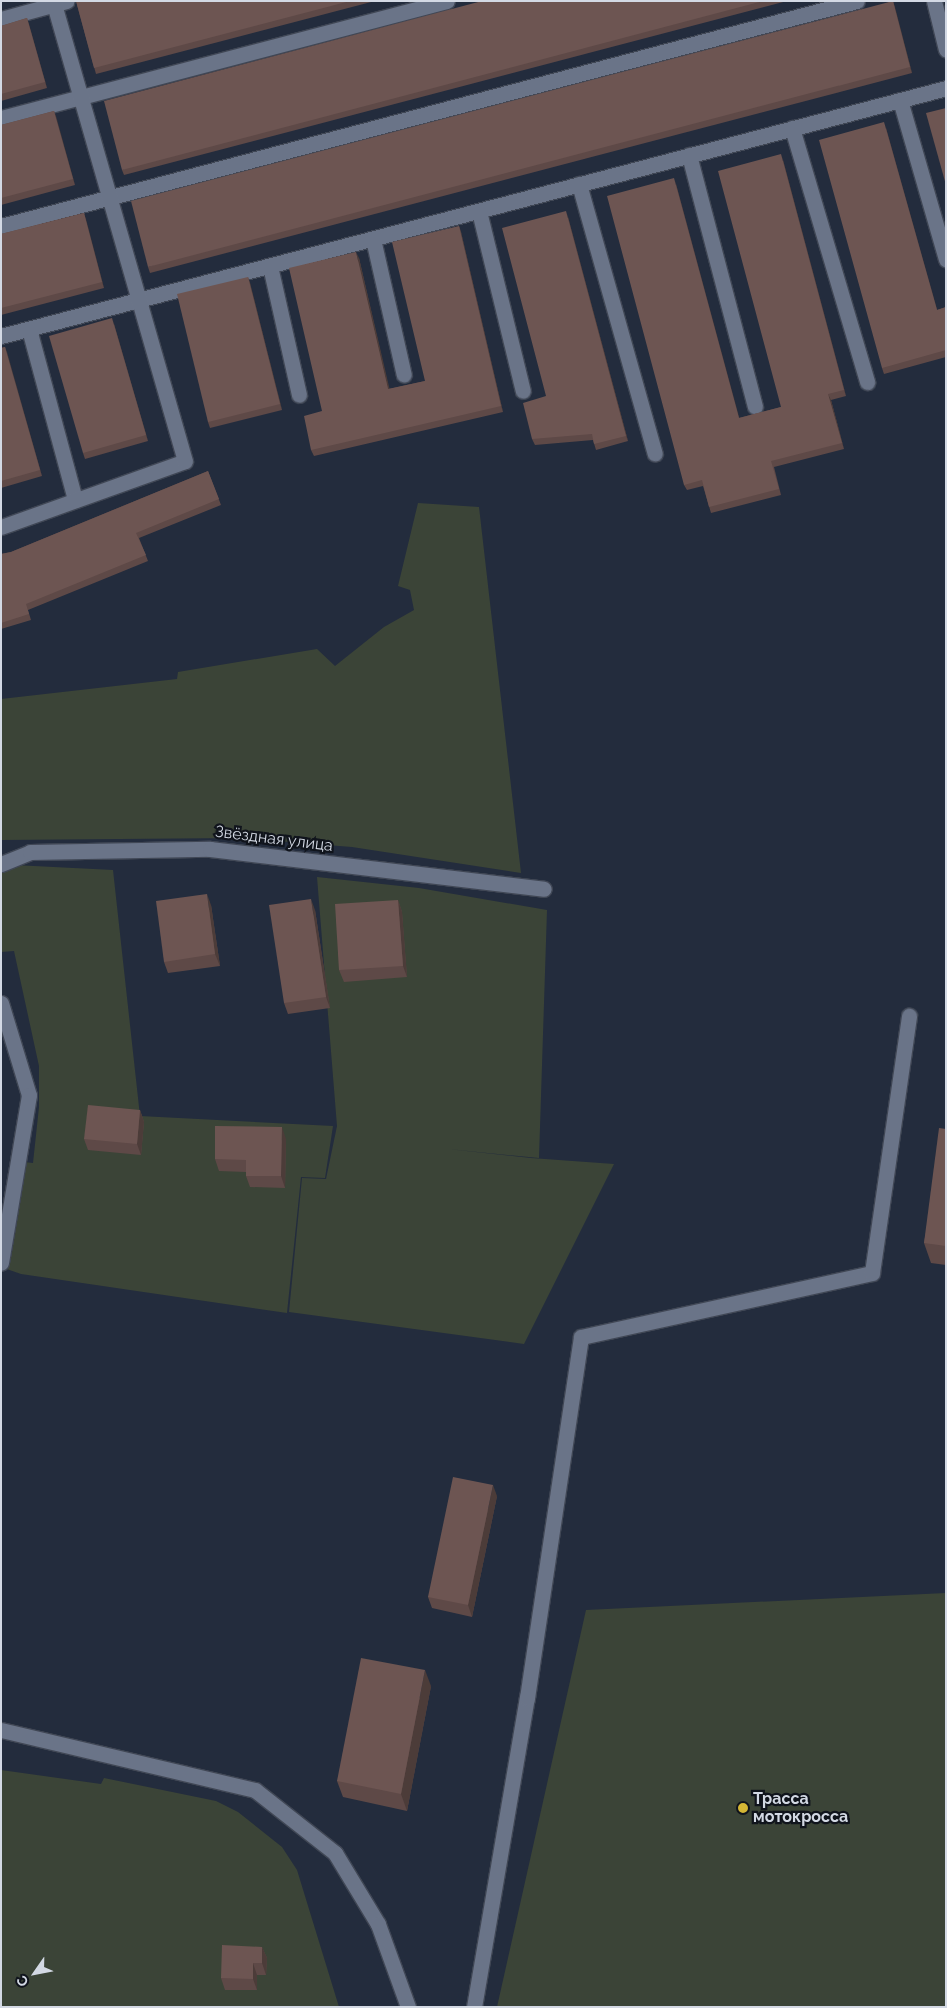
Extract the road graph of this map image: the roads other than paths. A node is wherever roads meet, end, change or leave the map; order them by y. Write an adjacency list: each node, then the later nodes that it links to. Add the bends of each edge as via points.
1 (447, 1): 8 (street)
2 (857, 1): 14 (street)
3 (934, 1): 6 (street)
4 (58, 2): 5 (street); 8 (street)
5 (1, 20)
6 (946, 50)
7 (946, 88): 9 (street)
8 (80, 97): 10 (street); 14 (street)
9 (900, 100): 11 (street); 18 (street)
10 (1, 118)
11 (792, 128): 12 (street); 24 (street)
12 (689, 155): 13 (street); 27 (street)
13 (579, 184): 15 (street); 28 (street)
14 (108, 195): 16 (street); 20 (street)
15 (479, 211): 17 (street); 25 (street)
16 (1, 226)
17 (373, 239): 19 (street); 23 (street)
18 (946, 259)
19 (270, 266): 20 (street); 26 (street)
20 (139, 300): 21 (street); 29 (street, via 185,461)
21 (29, 329): 22 (street); 29 (street)
22 (1, 336)
23 (404, 375)
24 (867, 382)
25 (524, 391)
26 (299, 394)
27 (755, 406)
28 (655, 454)
29 (75, 500): 30 (street)
30 (1, 527)
31 (1, 864): 32 (street, Звёздная улица, via 30,852 210,849)
32 (544, 889)
33 (1, 1002): 35 (street, via 29,1095)
34 (909, 1016): 38 (street, via 872,1272 581,1337 527,1698)
35 (1, 1263)
36 (1, 1730): 37 (street, via 254,1790 335,1852 378,1924)
37 (408, 2007)
38 (474, 2007)

